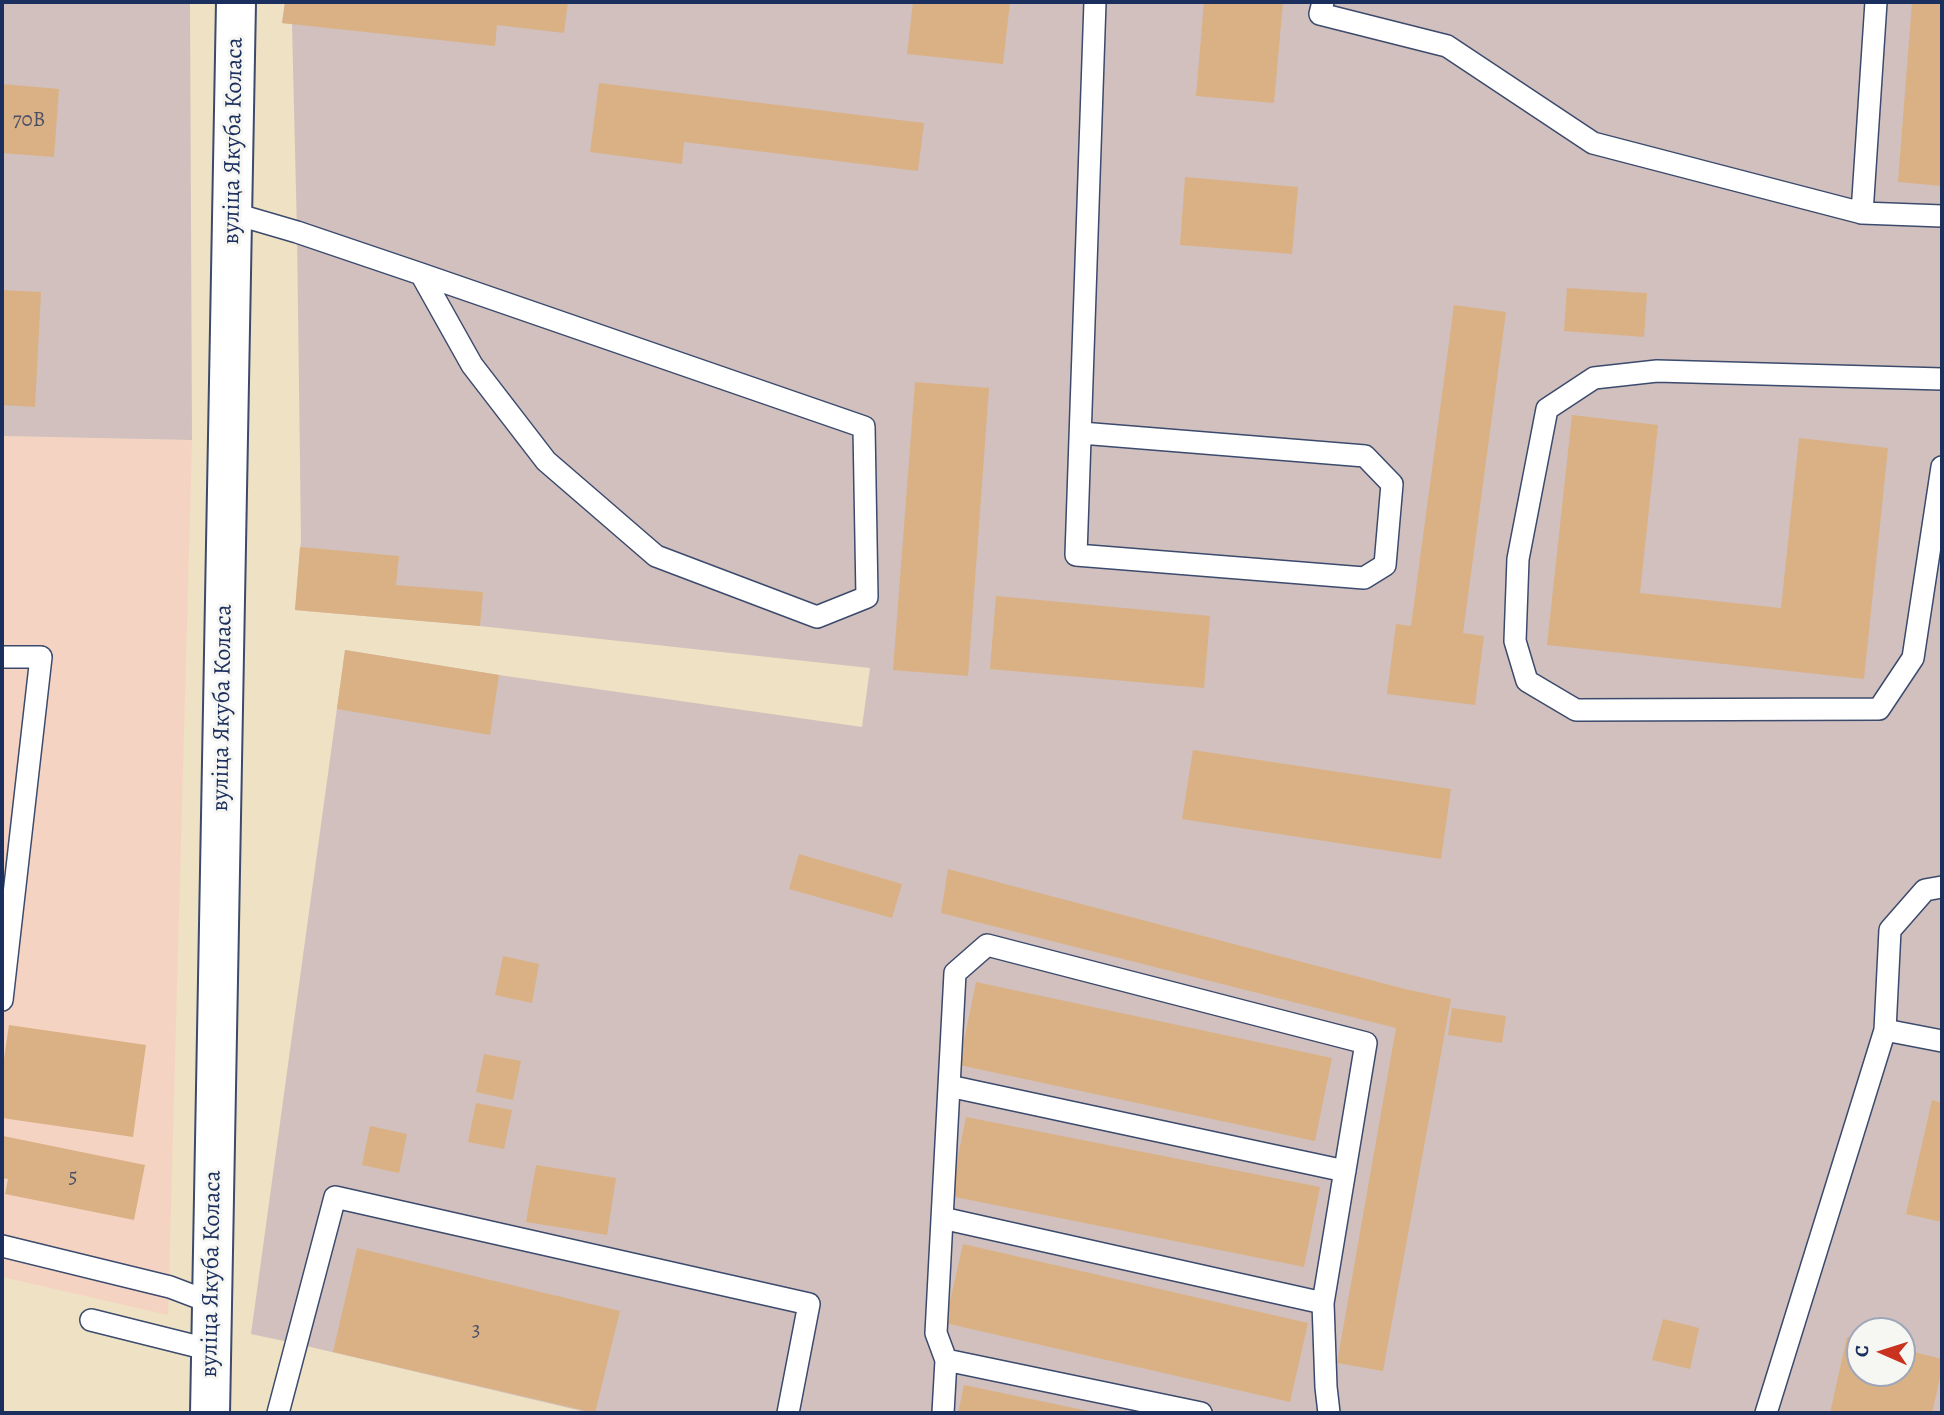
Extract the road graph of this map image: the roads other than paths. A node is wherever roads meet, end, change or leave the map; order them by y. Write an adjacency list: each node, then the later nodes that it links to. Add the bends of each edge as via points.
1 (236, 2): 5 (street, вуліца Якуба Коласа)
2 (1095, 2): 10 (lane)
3 (1323, 2): 6 (lane, via 1320,14 1447,46 1593,143)
4 (1877, 2): 6 (lane)
5 (232, 213): 8 (lane); 21 (street, вуліца Якуба Коласа)
6 (1862, 213): 7 (lane)
7 (1942, 216)
8 (421, 274): 8 (lane, via 864,427 867,597 817,617 656,556 546,461 472,365)
9 (1942, 379): 11 (lane, via 1657,370 1594,378 1548,409 1518,559 1515,641 1527,681 1576,710 1879,709 1913,658)
10 (1081, 433): 10 (lane, via 1076,555 1364,578 1385,565 1392,484 1365,456)
11 (1942, 467)
12 (2, 657): 14 (lane, via 41,657)
13 (1942, 887): 15 (lane, via 1925,890 1890,930)
14 (2, 1000)
15 (1885, 1030): 16 (lane); 32 (lane)
16 (1942, 1041)
17 (949, 1086): 18 (lane); 18 (lane, via 955,973 987,945 1366,1043); 19 (lane)
18 (1345, 1171): 22 (lane)
19 (942, 1218): 22 (lane); 25 (lane, via 936,1333)
20 (2, 1246): 21 (lane, via 170,1287)
21 (212, 1303): 24 (street, вуліца Якуба Коласа)
22 (1323, 1303): 31 (lane)
23 (91, 1320): 24 (lane)
24 (211, 1349): 26 (street, вуліца Якуба Коласа)
25 (946, 1360): 29 (lane); 30 (lane)
26 (210, 1413)
27 (278, 1413): 28 (lane, via 335,1197 809,1304)
28 (788, 1413)
29 (943, 1413)
30 (1201, 1413)
31 (1329, 1413)
32 (1766, 1413)

